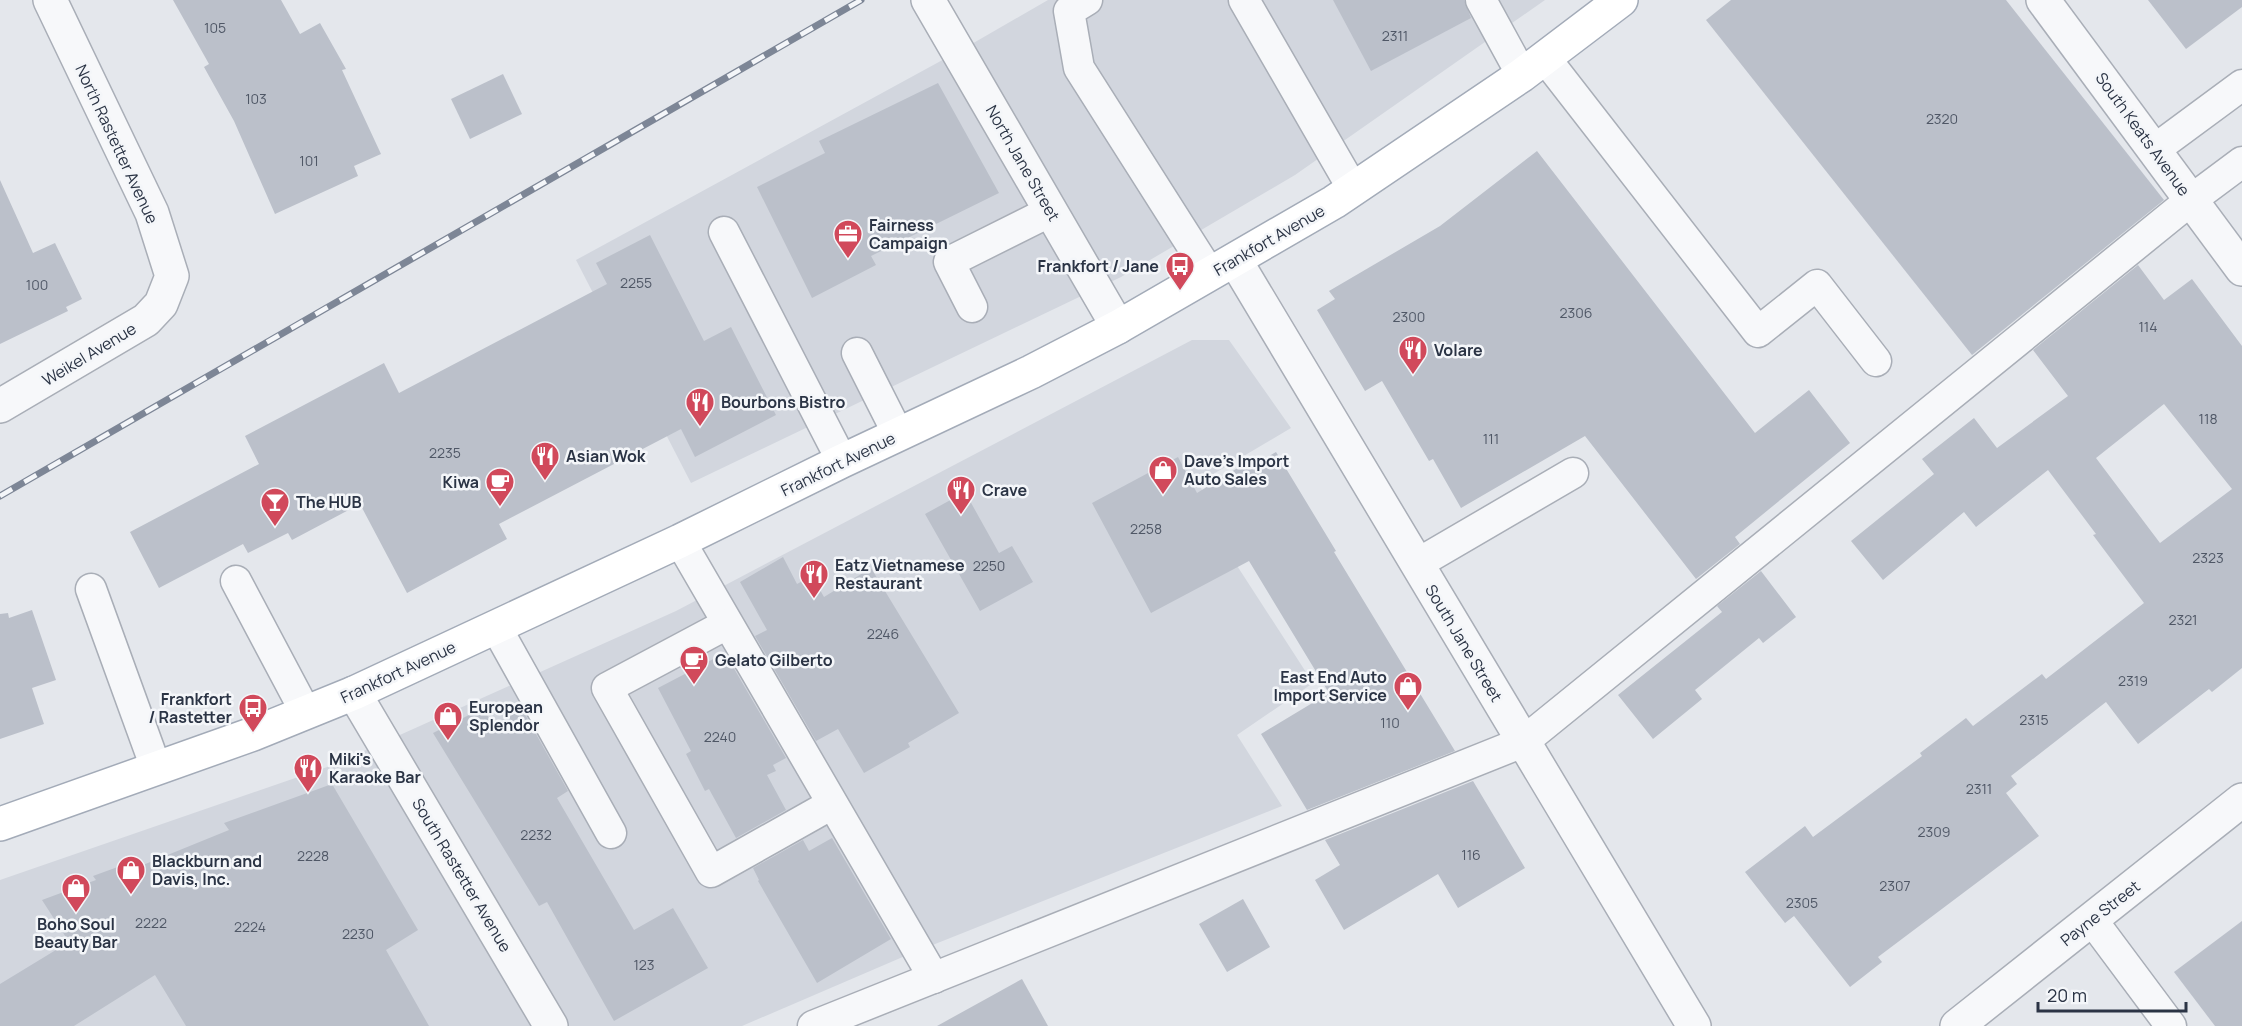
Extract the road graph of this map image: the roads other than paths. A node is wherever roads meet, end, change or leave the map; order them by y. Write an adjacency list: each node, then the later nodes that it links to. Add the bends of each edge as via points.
1 (50, 0): 18 (street, North Rastetter Avenue, via 152,213 172,276)
2 (928, 0): 14 (street, North Jane Street)
3 (1087, 0): 16 (lane, via 1069,11 1079,68)
4 (1244, 0): 12 (lane)
5 (1481, 0): 8 (lane)
6 (1621, 0): 8 (main road, Frankfort Avenue)
7 (2043, 0): 10 (street, South Keats Avenue)
8 (1533, 67): 12 (main road, Frankfort Avenue); 22 (lane, via 1758,332 1817,285)
9 (2242, 85): 10 (lane)
10 (2154, 150): 13 (street, South Keats Avenue)
11 (2242, 162): 13 (lane)
12 (1353, 189): 16 (main road, Frankfort Avenue)
13 (2191, 200): 17 (street, South Keats Avenue); 35 (lane)
14 (1052, 212): 19 (lane, via 949,262); 20 (street, North Jane Street)
15 (724, 232): 25 (lane)
16 (1222, 267): 20 (main road, Frankfort Avenue); 28 (street, South Jane Street)
17 (2242, 269)
18 (168, 291): 23 (street, Weikel Avenue, via 146,320)
19 (972, 307)
20 (1118, 327): 24 (main road, Frankfort Avenue)
21 (857, 353): 24 (lane)
22 (1876, 361)
23 (0, 406)
24 (898, 435): 25 (main road, Frankfort Avenue)
25 (842, 461): 27 (main road, Frankfort Avenue)
26 (1573, 473): 28 (lane)
27 (680, 541): 31 (lane); 32 (main road, Frankfort Avenue)
28 (1417, 564): 35 (street, South Jane Street)
29 (236, 581): 34 (lane)
30 (91, 589): 36 (lane)
31 (728, 624): 38 (lane); 38 (lane, via 607,688 711,872)
32 (496, 627): 33 (main road, Frankfort Avenue); 40 (lane)
33 (354, 693): 34 (main road, Frankfort Avenue); 43 (street, South Rastetter Avenue)
34 (306, 713): 36 (main road, Frankfort Avenue)
35 (1523, 742): 42 (lane); 45 (street, South Jane Street)
36 (156, 768): 39 (main road, Frankfort Avenue)
37 (2242, 800): 41 (street, Payne Street)
38 (832, 804): 42 (lane)
39 (0, 824)
40 (611, 832)
41 (2092, 920): 46 (street, Payne Street); 47 (lane)
42 (934, 978): 44 (lane)
43 (551, 1026)
44 (813, 1026)
45 (1694, 1026)
46 (1957, 1026)
47 (2171, 1026)

